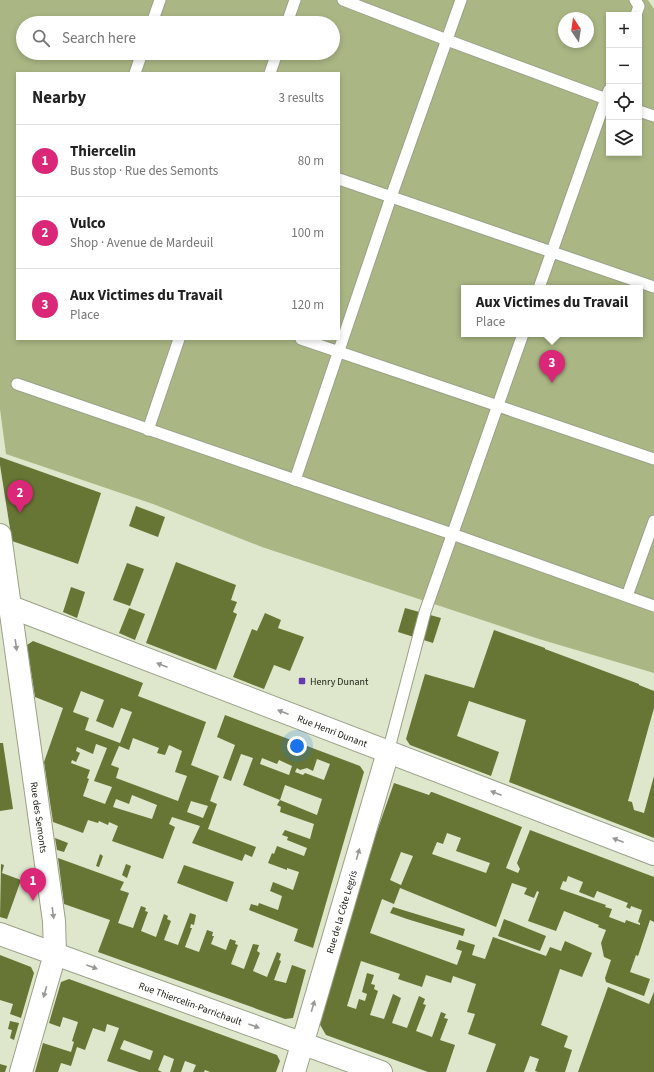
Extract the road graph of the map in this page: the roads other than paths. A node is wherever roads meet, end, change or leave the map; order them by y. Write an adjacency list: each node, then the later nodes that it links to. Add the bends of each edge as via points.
1 (160, 0): 7 (lane)
2 (295, 0): 8 (lane)
3 (343, 0): 9 (lane)
4 (461, 0): 9 (lane)
5 (635, 0): 6 (lane, via 639,6)
6 (637, 12)
7 (154, 16)
8 (289, 16)
9 (447, 40): 14 (lane); 19 (lane)
10 (140, 60): 12 (lane)
11 (275, 60): 13 (lane)
12 (135, 72)
13 (270, 72)
14 (606, 95)
15 (606, 102): 20 (lane)
16 (642, 112): 17 (lane)
17 (654, 116)
18 (340, 180): 19 (lane)
19 (391, 198): 20 (lane); 26 (lane)
20 (552, 253): 21 (lane); 22 (lane)
21 (540, 285)
22 (654, 287)
23 (522, 337): 28 (lane)
24 (179, 340): 29 (lane)
25 (304, 340): 26 (lane)
26 (338, 352): 28 (lane); 31 (lane)
27 (17, 384): 29 (lane)
28 (498, 406): 30 (lane); 33 (lane)
29 (148, 430): 31 (lane)
30 (654, 460)
31 (295, 480): 33 (lane)
32 (654, 521): 35 (lane)
33 (452, 534): 35 (lane); 38 (lane, via 425,612)
34 (0, 535): 36 (street, Rue des Semonts)
35 (628, 596): 37 (lane)
36 (5, 604): 38 (street, Rue Henri Dunant, one-way to 36); 41 (street, Rue des Semonts, one-way to 41, via 54,921)
37 (654, 606)
38 (388, 752): 39 (street, Rue Henri Dunant, one-way to 38); 42 (street, Rue de la Côte Legris, one-way to 38)
39 (654, 854)
40 (0, 934): 41 (street, Rue Thiercelin-Parrichault)
41 (56, 954): 42 (street, Rue Thiercelin-Parrichault, one-way to 42); 43 (street, Rue des Semonts, one-way to 43)
42 (302, 1043): 44 (street, Rue de la Côte Legris); 45 (street, Rue Thiercelin-Parrichault)
43 (21, 1072)
44 (294, 1072)
45 (381, 1072)

